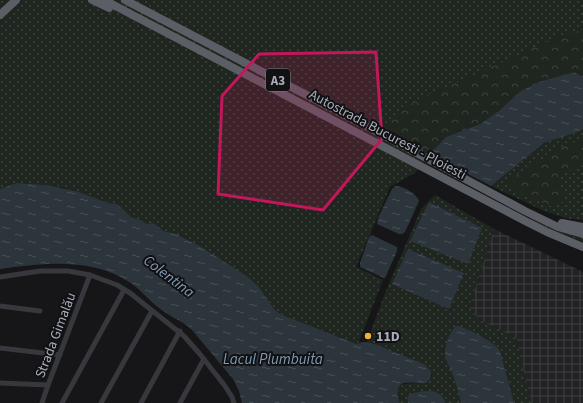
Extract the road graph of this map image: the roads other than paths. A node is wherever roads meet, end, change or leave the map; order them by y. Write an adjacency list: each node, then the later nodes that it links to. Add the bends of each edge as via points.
1 (16, 0): 6 (highway)
2 (92, 0): 8 (highway)
3 (104, 0): 8 (highway, A3)
4 (124, 0): 7 (highway, A3)
5 (133, 0): 7 (highway)
6 (0, 15)
7 (170, 24): 9 (highway, Autostrada Bucuresti - Ploiesti / A3)
8 (178, 40): 12 (highway, Autostrada Bucuresti - Ploiesti / A3, via 546,232)
9 (525, 211): 10 (highway); 11 (highway, A3, via 558,227)
10 (583, 227)
11 (583, 234)
12 (583, 247)
13 (90, 275): 14 (street, via 50,270); 15 (street); 21 (street, Strada Gimalău)
14 (0, 277)
15 (124, 290): 18 (street); 26 (street)
16 (0, 306): 17 (street)
17 (40, 311)
18 (152, 311): 19 (street); 27 (street)
19 (180, 331): 22 (street); 28 (street)
20 (0, 348): 21 (street)
21 (60, 355): 24 (street, Strada Gimalău)
22 (204, 359): 29 (street); 30 (street, via 229,392)
23 (0, 383): 24 (street)
24 (48, 385): 25 (street, Strada Gimalău)
25 (42, 403)
26 (62, 403)
27 (101, 403)
28 (141, 403)
29 (180, 403)
30 (234, 403)

